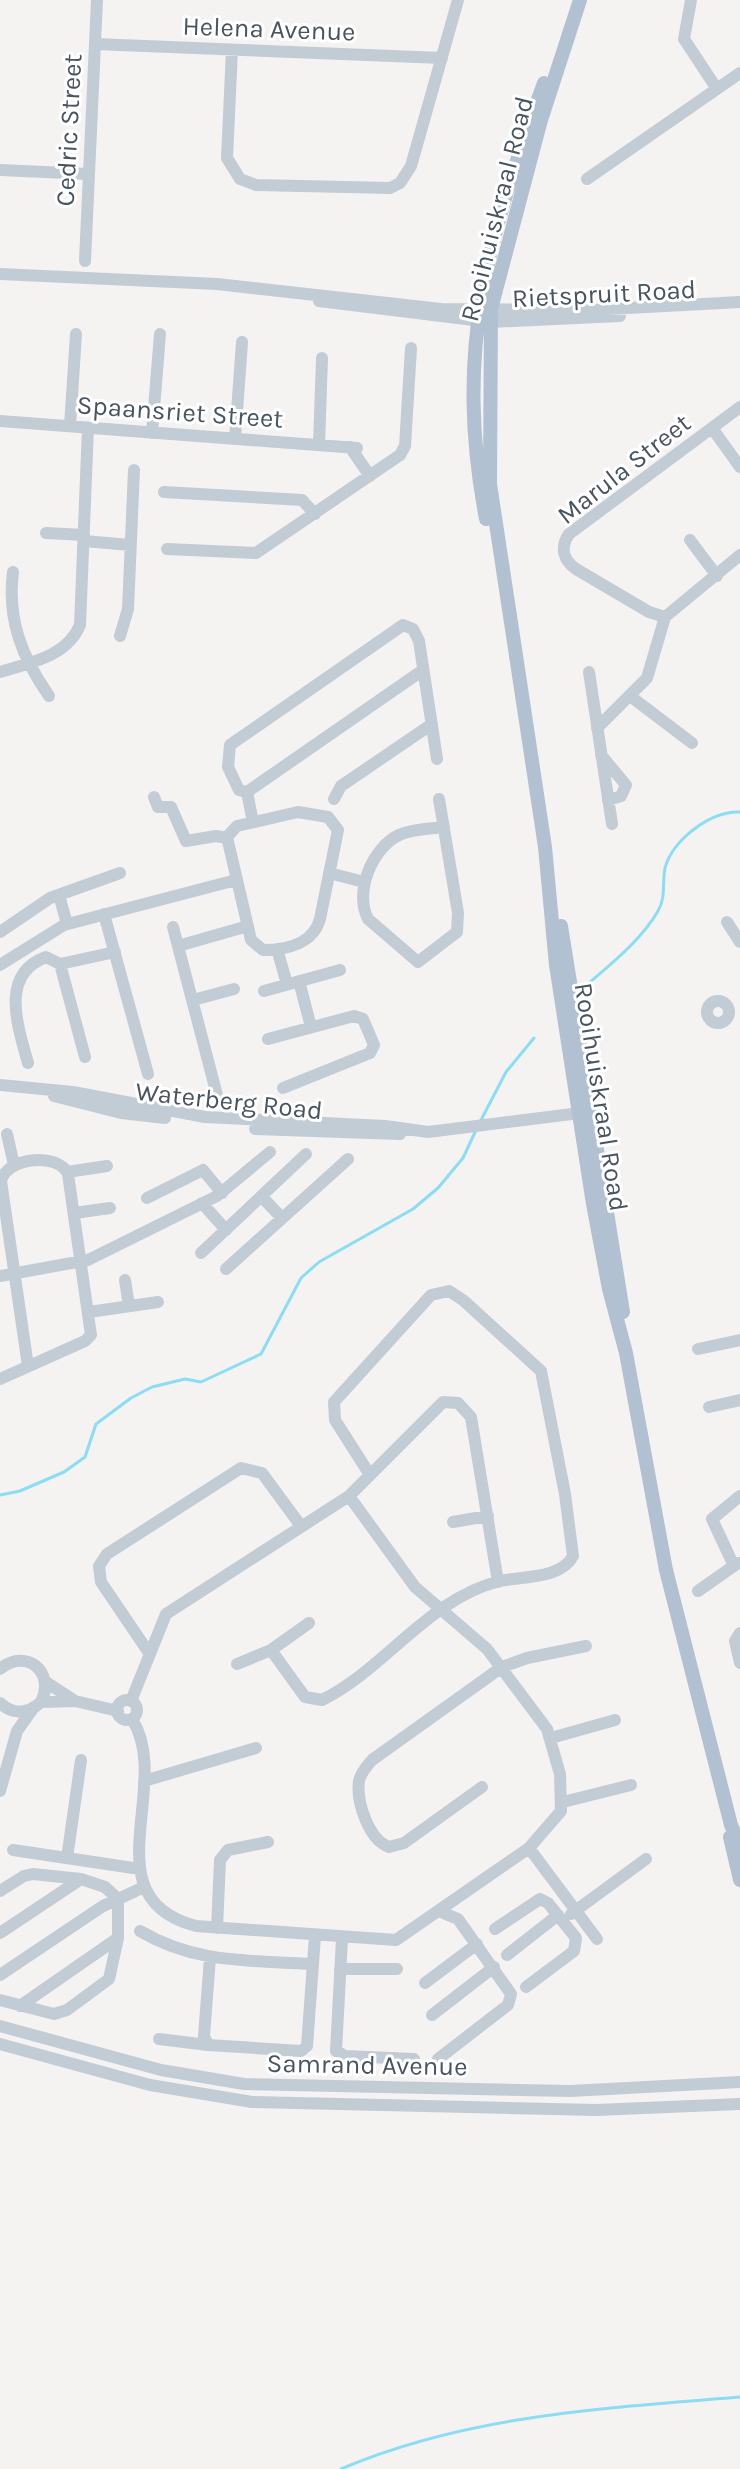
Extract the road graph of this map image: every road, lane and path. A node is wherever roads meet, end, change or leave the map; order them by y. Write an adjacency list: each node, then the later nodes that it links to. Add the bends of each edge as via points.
1 (97, 0): 5 (street, Cedric Street)
2 (458, 0): 7 (street)
3 (578, 0): 16 (main road, Rooihuiskraal Road)
4 (691, 0): 9 (street, via 684,39)
5 (95, 44): 6 (street, Helena Avenue); 11 (street, Cedric Street)
6 (232, 50): 7 (street, Helena Avenue); 7 (street, via 227,158 235,175 256,185 376,190 395,186 411,166)
7 (442, 58)
8 (740, 73): 9 (street)
9 (717, 89): 12 (street)
10 (0, 170): 11 (street)
11 (89, 174): 13 (street, Cedric Street)
12 (587, 179)
13 (85, 261)
14 (0, 274): 16 (street, Rietspruit Road, via 201,282 338,305)
15 (740, 305): 16 (street, Rietspruit Road)
16 (484, 315): 95 (main road, Rooihuiskraal Road, via 490,484)
17 (76, 334): 24 (street)
18 (160, 334): 27 (street)
19 (242, 342): 28 (street)
20 (411, 348): 32 (street, via 403,451)
21 (322, 358): 29 (street)
22 (740, 407): 26 (street, Marula Street)
23 (0, 421): 24 (street, Spaansriet Street)
24 (70, 426): 25 (street, Spaansriet Street)
25 (88, 428): 27 (street, Spaansriet Street); 36 (street)
26 (712, 428): 30 (street); 43 (street, Marula Street, via 569,534 564,543 571,565)
27 (152, 433): 28 (street, Spaansriet Street)
28 (235, 439): 29 (street, Spaansriet Street)
29 (319, 445): 32 (street, Spaansriet Street, via 353,447)
30 (740, 467)
31 (134, 470): 38 (street)
32 (370, 476): 34 (street)
33 (164, 492): 34 (street, via 302,500)
34 (315, 514): 39 (street, via 253,554)
35 (46, 533): 36 (street)
36 (84, 538): 38 (street); 45 (street, via 78,630 57,652)
37 (690, 540): 42 (street)
38 (130, 545): 44 (street, via 128,609)
39 (167, 549)
40 (740, 555): 42 (street)
41 (13, 572): 45 (street, via 10,606)
42 (717, 576): 43 (street)
43 (665, 617): 50 (street, via 650,673)
44 (120, 636)
45 (26, 663): 47 (street); 49 (street)
46 (423, 670): 51 (street); 56 (street); 56 (street, via 415,631 407,625 396,628 232,743 228,767 239,790)
47 (0, 672)
48 (589, 672): 52 (street)
49 (49, 696)
50 (630, 696): 52 (street); 53 (street)
51 (432, 724): 55 (street); 58 (street, via 341,786)
52 (597, 728): 54 (street)
53 (692, 743)
54 (601, 755): 60 (street); 60 (street, via 626,783 623,794)
55 (437, 759)
56 (247, 792): 61 (street)
57 (154, 797): 64 (street, via 158,807 171,807 184,840)
58 (334, 799)
59 (439, 799): 63 (street)
60 (608, 800): 62 (street)
61 (253, 822): 64 (street, via 235,827); 66 (street, via 300,811 328,817 338,830)
62 (612, 824)
63 (444, 827): 68 (street, via 396,838 383,848); 68 (street, via 459,925 425,959 416,961 368,919)
64 (227, 838): 67 (street)
65 (120, 873): 69 (street)
66 (329, 873): 68 (street); 78 (street, via 314,935)
67 (236, 880): 70 (street); 73 (street)
68 (364, 882)
69 (59, 895): 72 (street); 75 (street)
70 (104, 914): 72 (street); 79 (street)
71 (727, 922): 76 (street)
72 (67, 924): 81 (street)
73 (248, 926): 77 (street); 78 (street, via 256,946)
74 (173, 927): 77 (street)
75 (0, 932)
76 (740, 942)
77 (178, 946): 86 (street)
78 (277, 949): 83 (street)
79 (115, 952): 80 (street); 91 (street)
80 (60, 964): 89 (street); 90 (street, via 43,957 12,986 11,1001)
81 (0, 965)
82 (340, 970): 83 (street)
83 (293, 982): 85 (street); 87 (street)
84 (234, 989): 86 (street)
85 (264, 991)
86 (193, 1000): 94 (street)
87 (311, 1027): 88 (street); 93 (street, via 359,1016 367,1025 373,1051)
88 (268, 1039)
89 (85, 1057)
90 (28, 1063)
91 (148, 1074)
92 (1, 1086): 95 (street, Waterberg Road, via 73,1092 237,1121 385,1126 417,1132)
93 (283, 1088)
94 (217, 1095)
95 (585, 1112): 161 (main road, Rooihuiskraal Road, via 669,1584)
96 (7, 1134): 100 (street)
97 (270, 1152): 103 (street)
98 (306, 1154): 104 (street)
99 (348, 1159): 109 (street)
100 (14, 1165): 102 (street, via 52,1160); 114 (street, via 3,1174 1,1185)
101 (107, 1166): 102 (street)
102 (67, 1172): 108 (street)
103 (222, 1193): 105 (street, via 203,1170); 106 (street)
104 (262, 1197): 109 (street); 110 (street)
105 (147, 1198)
106 (202, 1203): 110 (street); 112 (street)
107 (110, 1208): 108 (street)
108 (74, 1213): 112 (street)
109 (281, 1217): 113 (street)
110 (226, 1230): 111 (street)
111 (201, 1253)
112 (81, 1263): 114 (street); 119 (street)
113 (226, 1269)
114 (14, 1273): 115 (street); 122 (street)
115 (0, 1276)
116 (125, 1280): 118 (street)
117 (158, 1302): 118 (street)
118 (129, 1306): 119 (street)
119 (89, 1312): 122 (street, via 87,1339)
120 (740, 1340): 121 (street)
121 (698, 1349)
122 (28, 1366): 123 (street)
123 (0, 1379)
124 (740, 1400): 125 (street)
125 (709, 1407)
126 (370, 1475): 127 (street); 129 (street, via 436,1406 455,1402 471,1417); 133 (street, via 335,1420 334,1402 431,1295 444,1290 456,1294 541,1371 573,1546 569,1563 555,1571)
127 (349, 1496): 131 (street); 135 (street, via 415,1587)
128 (740, 1496): 132 (street, via 712,1519)
129 (488, 1516): 130 (street); 133 (street)
130 (453, 1522)
131 (301, 1526): 140 (street, via 170,1610); 140 (street, via 262,1473 241,1468 104,1557 101,1582)
132 (737, 1564): 134 (street)
133 (498, 1582): 135 (street, via 470,1591)
134 (698, 1591)
135 (441, 1611): 139 (street, via 322,1700 305,1697); 143 (street, via 463,1625)
136 (309, 1623): 139 (street)
137 (740, 1633): 141 (street, via 735,1641)
138 (586, 1646): 143 (street)
139 (271, 1650): 142 (street)
140 (149, 1653): 147 (street)
141 (740, 1663)
142 (237, 1664)
143 (502, 1667): 153 (street); 158 (street, via 372,1760 361,1773 359,1788 371,1832 389,1847 404,1843)
144 (0, 1669): 145 (street, via 15,1660 32,1662)
145 (46, 1682): 146 (street); 149 (street)
146 (75, 1701): 149 (street); 150 (street)
147 (131, 1701): 150 (street, via 122,1702); 151 (street, via 137,1712)
148 (0, 1703): 149 (street, via 20,1712)
149 (37, 1705): 159 (street, via 17,1731)
150 (118, 1711): 151 (street)
151 (132, 1719): 156 (street, via 146,1746)
152 (615, 1720): 153 (street)
153 (551, 1738): 160 (street)
154 (256, 1748): 156 (street)
155 (81, 1760): 166 (street)
156 (144, 1781): 168 (street)
157 (631, 1785): 160 (street)
158 (482, 1787)
159 (0, 1791)
160 (563, 1802): 164 (street, via 555,1821)
161 (731, 1825): 163 (main road, Rooihuiskraal Road); 170 (main road, Rooihuiskraal Road)
162 (268, 1842): 177 (street, via 228,1850 220,1860)
163 (740, 1846)
164 (529, 1848): 174 (street); 175 (street)
165 (13, 1850): 166 (street)
166 (67, 1858): 168 (street)
167 (646, 1859): 174 (street)
168 (140, 1869): 171 (street)
169 (81, 1879): 172 (street, via 29,1874); 173 (street, via 105,1887); 180 (street)
170 (740, 1880)
171 (144, 1887): 173 (street); 177 (street, via 176,1920)
172 (0, 1891)
173 (118, 1899): 182 (street); 192 (street)
174 (576, 1910): 176 (street); 184 (street)
175 (441, 1912): 183 (street, via 396,1940); 185 (street, via 458,1919)
176 (560, 1918): 178 (street, via 540,1899); 186 (street); 194 (street, via 576,1938 576,1948)
177 (217, 1928): 181 (street)
178 (495, 1929)
179 (140, 1931): 187 (street, via 172,1949)
180 (0, 1933)
181 (315, 1936): 183 (street); 188 (street)
182 (118, 1938): 196 (street); 196 (street, via 112,1972 101,1988 61,2013 48,2015)
183 (342, 1939): 190 (street)
184 (597, 1939)
185 (477, 1944): 189 (street); 193 (street)
186 (507, 1955)
187 (210, 1958): 188 (street); 201 (street, via 204,2036)
188 (311, 1964): 201 (street, via 304,2050)
189 (494, 1967): 197 (street); 203 (street, via 509,1989 508,2005)
190 (340, 1969): 191 (street); 202 (street, via 336,2051 345,2056)
191 (397, 1969)
192 (0, 1975)
193 (425, 1983)
194 (526, 1987)
195 (0, 2000): 196 (street)
196 (20, 2006)
197 (432, 2015)
198 (0, 2026): 204 (street, Samrand Avenue, via 161,2070 244,2084 570,2091)
199 (159, 2039): 201 (street)
200 (0, 2044): 205 (street, Samrand Avenue, via 150,2085 252,2102 596,2110)
201 (208, 2045)
202 (414, 2059)
203 (438, 2059)
204 (740, 2082)
205 (740, 2104)

